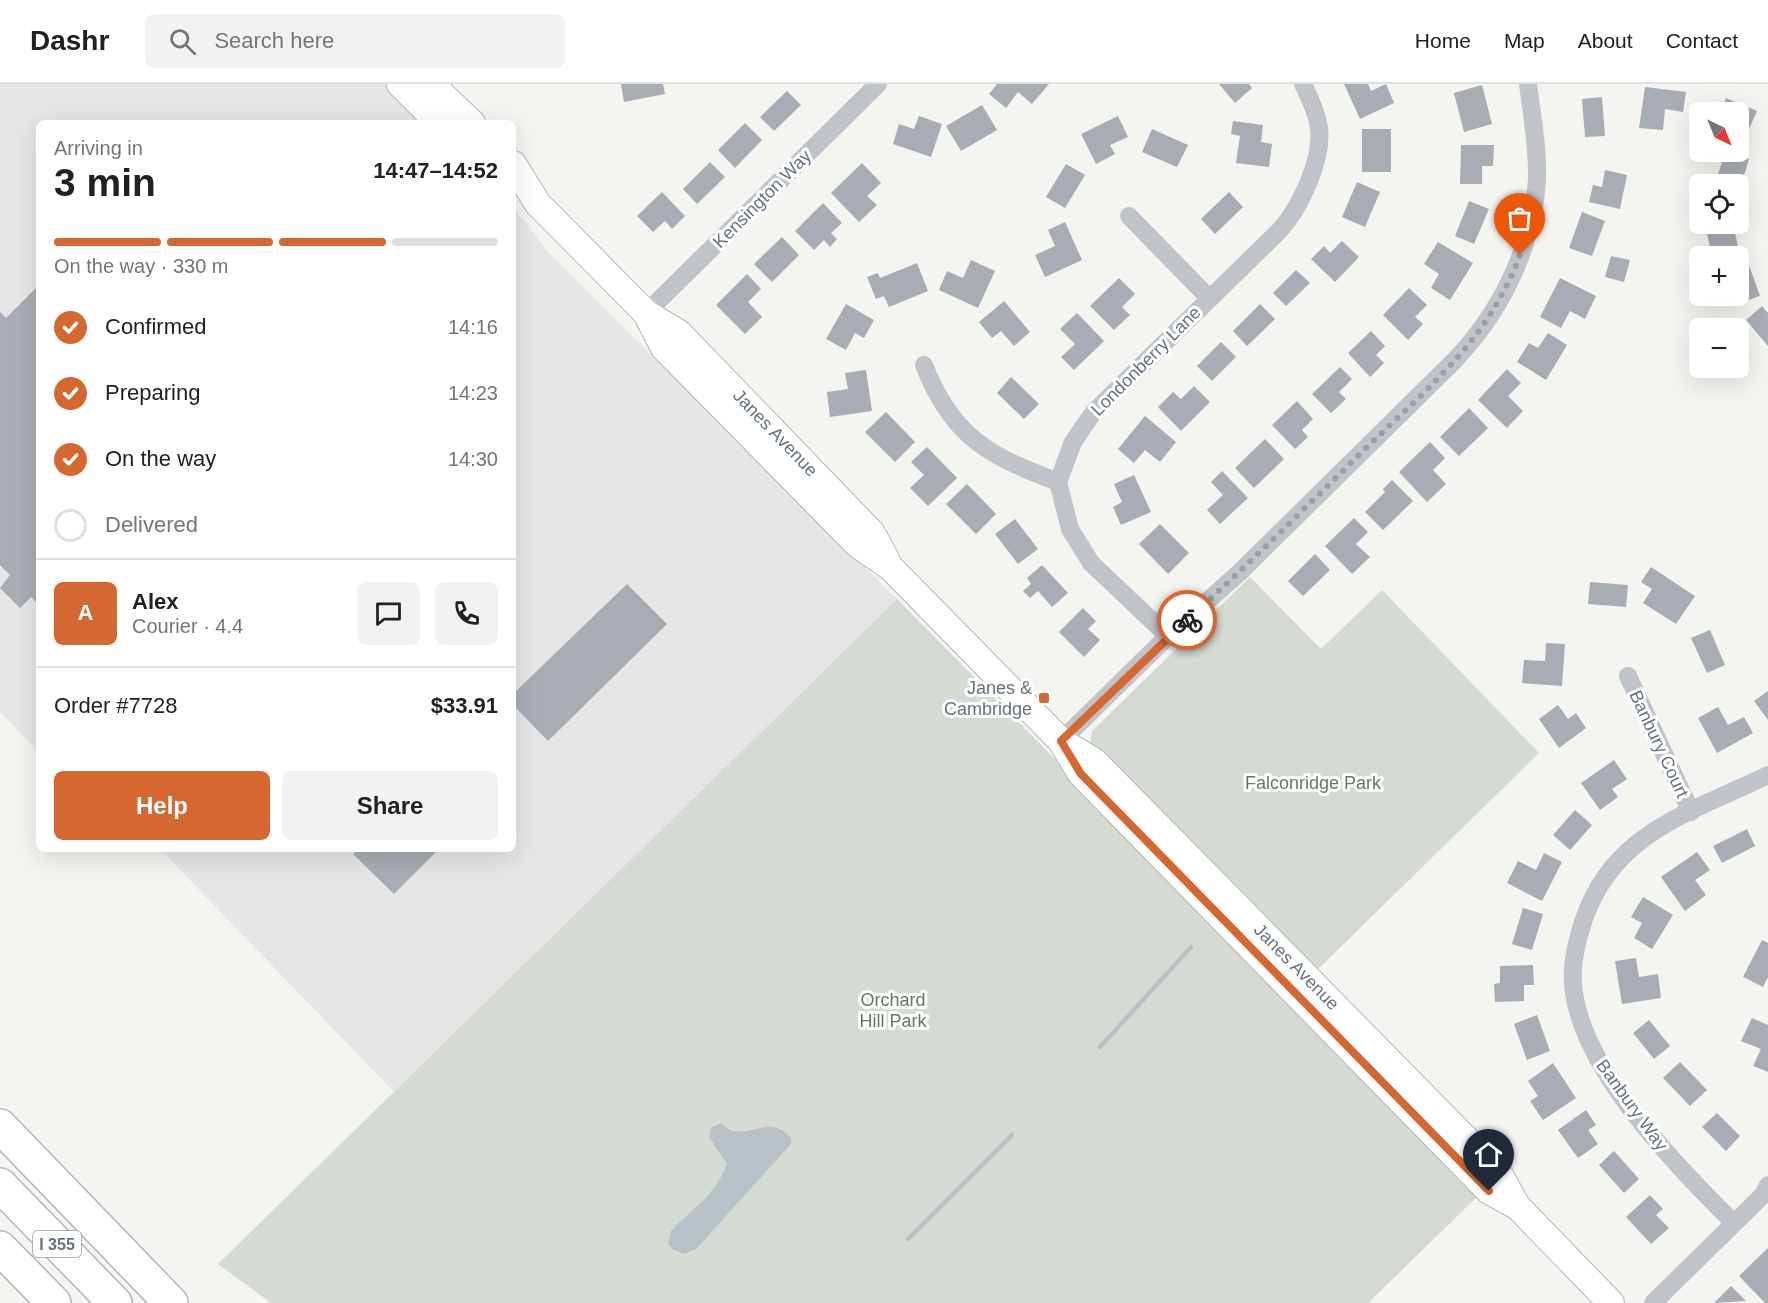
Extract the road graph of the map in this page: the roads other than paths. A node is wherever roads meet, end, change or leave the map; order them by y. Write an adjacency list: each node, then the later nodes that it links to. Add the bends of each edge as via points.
1 (400, 84): 6 (street)
2 (431, 84): 7 (street)
3 (878, 84): 13 (street, Kensington Way)
4 (1303, 84): 12 (street, Londonberry Lane, via 1319,129 1304,197 1280,230)
5 (1527, 84): 16 (street, via 1537,181 1520,255 1492,315 1454,361 1240,573)
6 (436, 120)
7 (469, 120)
8 (516, 169): 10 (street, Janes Avenue)
9 (516, 192): 10 (street, Janes Avenue)
10 (538, 204): 13 (street, Janes Avenue)
11 (1129, 216): 12 (street)
12 (1209, 298): 15 (street, Londonberry Lane, via 1093,413 1073,442)
13 (646, 314): 18 (street, Janes Avenue, via 679,333 872,533 891,567)
14 (924, 365): 15 (street, via 936,395 971,437 1006,462)
15 (1058, 482): 16 (street, via 1070,529 1082,552)
16 (1168, 636): 18 (street)
17 (1628, 675): 20 (street, Banbury Court)
18 (1061, 741): 29 (street, Janes Avenue, via 1094,761 1443,1115 1500,1175 1517,1206)
19 (1768, 776): 20 (street, Banbury Way)
20 (1691, 812): 24 (street, Banbury Way, via 1639,842 1610,871 1589,906 1573,969 1584,1031 1603,1068 1682,1172)
21 (3, 1130): 28 (highway)
22 (0, 1185): 27 (highway, I 355)
23 (1768, 1185): 24 (street)
24 (1734, 1223): 30 (street)
25 (0, 1248): 26 (highway, I 355)
26 (54, 1303)
27 (115, 1303)
28 (171, 1303)
29 (1611, 1303)
30 (1653, 1303)

